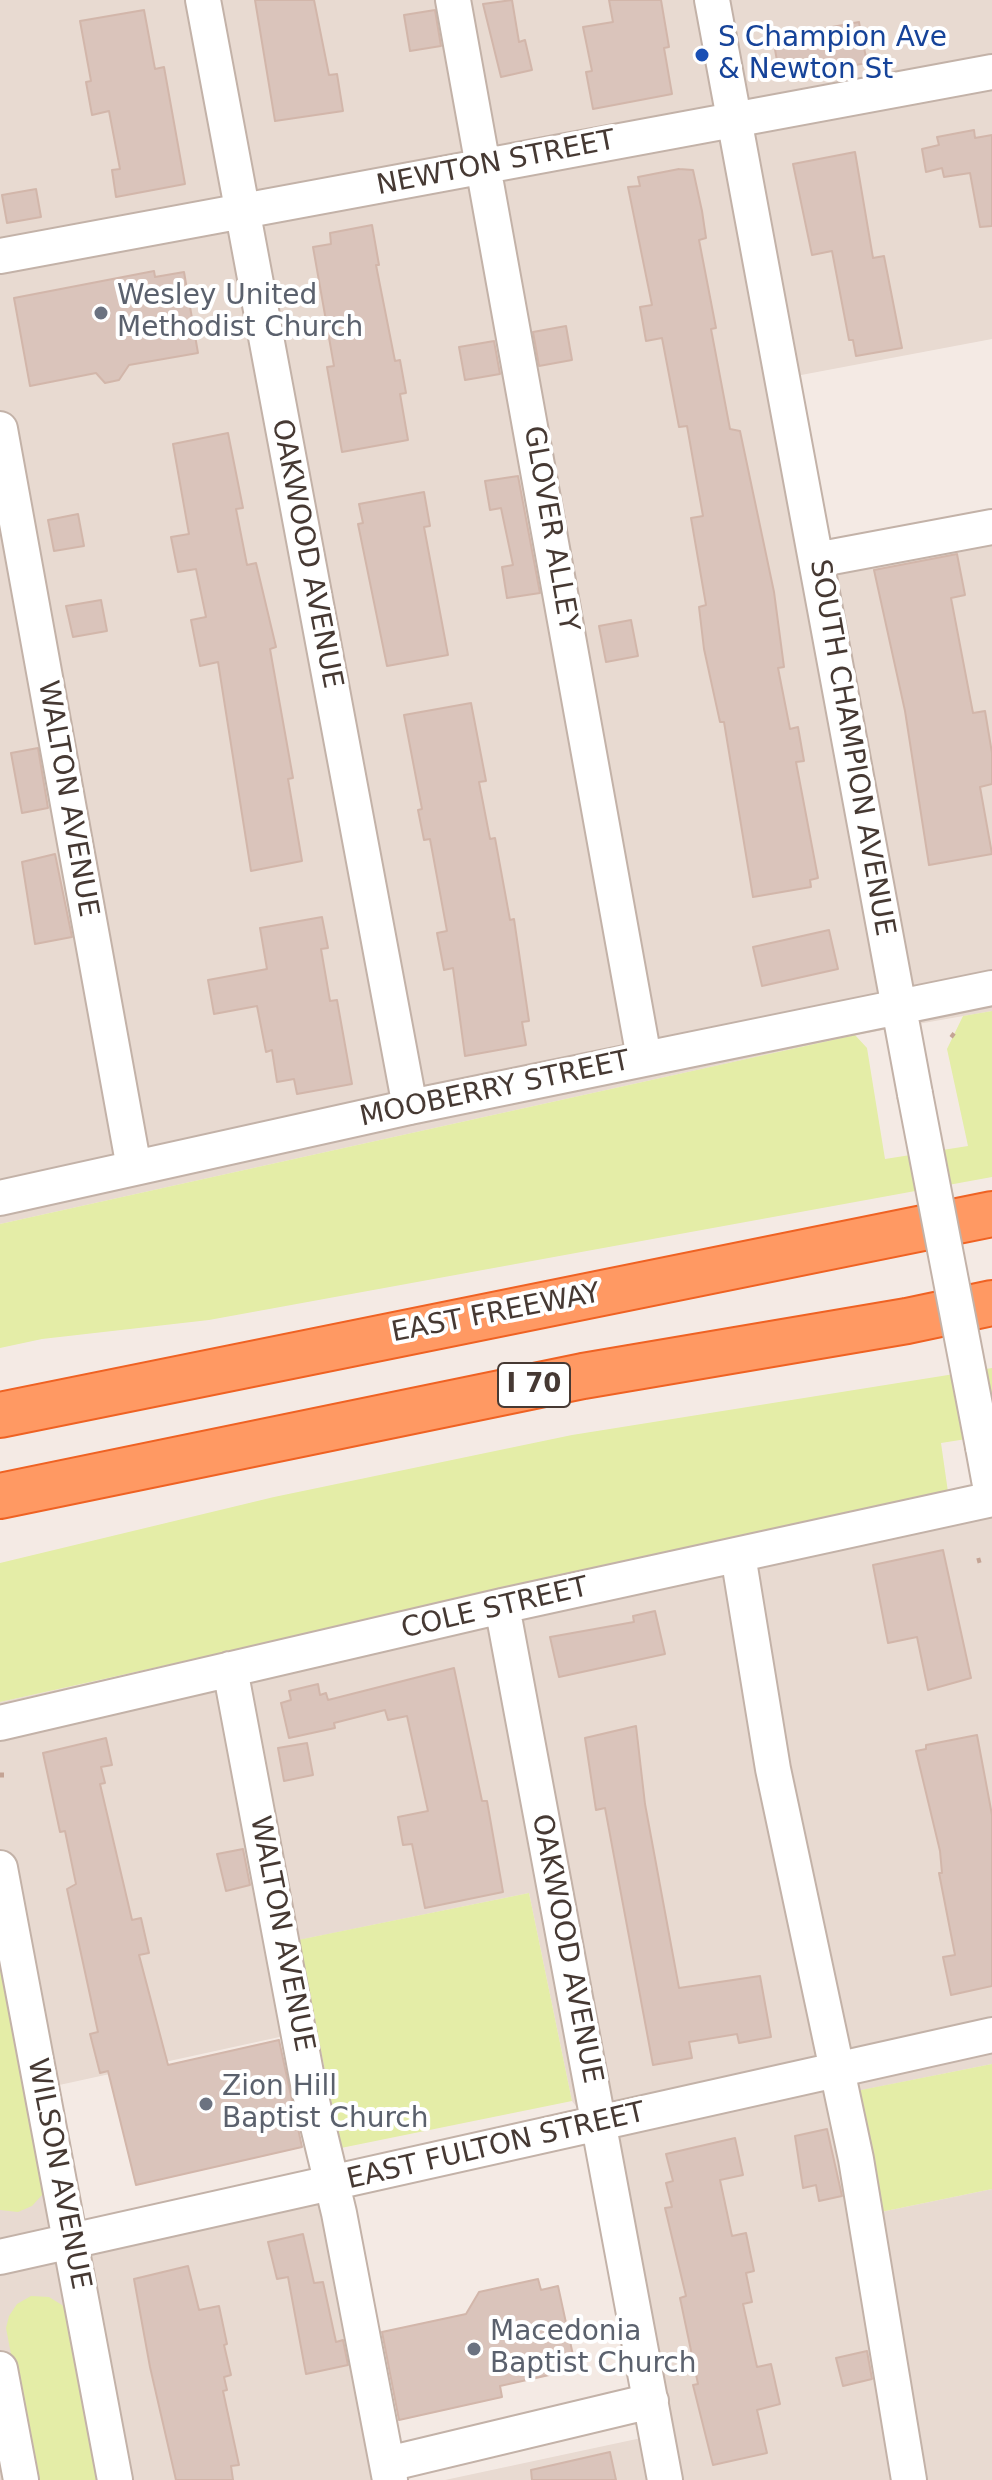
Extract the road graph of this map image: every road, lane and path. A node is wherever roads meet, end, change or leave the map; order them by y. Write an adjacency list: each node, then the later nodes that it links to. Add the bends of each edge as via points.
1 (203, 0): 7 (street, OAKWOOD AVENUE)
2 (453, 0): 6 (street, GLOVER ALLEY)
3 (712, 0): 5 (street, SOUTH CHAMPION AVENUE)
4 (992, 72): 5 (street, NEWTON STREET)
5 (734, 119): 6 (street, NEWTON STREET); 11 (street, SOUTH CHAMPION AVENUE)
6 (485, 165): 7 (street, NEWTON STREET); 14 (street, GLOVER ALLEY)
7 (243, 213): 8 (street, NEWTON STREET); 15 (street, OAKWOOD AVENUE)
8 (0, 256)
9 (0, 429): 16 (street, WALTON AVENUE)
10 (992, 527): 11 (street)
11 (816, 560): 13 (street, SOUTH CHAMPION AVENUE)
12 (992, 988): 13 (street, MOOBERRY STREET)
13 (898, 1005): 14 (street, MOOBERRY STREET); 22 (street, SOUTH CHAMPION AVENUE, bridge)
14 (644, 1058): 15 (street, MOOBERRY STREET)
15 (410, 1107): 16 (street, MOOBERRY STREET)
16 (134, 1168): 17 (street, MOOBERRY STREET)
17 (0, 1198)
18 (992, 1214): 20 (highway, EAST FREEWAY)
19 (992, 1303): 21 (highway, I 70, via 583,1376)
20 (0, 1415)
21 (0, 1496)
22 (992, 1498): 23 (street, COLE STREET)
23 (738, 1555): 24 (street, COLE STREET); 31 (street, via 776,1785)
24 (502, 1606): 25 (street, COLE STREET); 32 (street, OAKWOOD AVENUE)
25 (230, 1669): 26 (street, COLE STREET); 33 (street, WALTON AVENUE)
26 (0, 1723)
27 (0, 1775): 28 (path)
28 (8, 1775)
29 (0, 1868): 34 (street, WILSON AVENUE)
30 (992, 2035): 31 (street, EAST FULTON STREET)
31 (838, 2070): 32 (street, EAST FULTON STREET); 42 (street)
32 (599, 2124): 33 (street, EAST FULTON STREET); 37 (street, OAKWOOD AVENUE)
33 (331, 2184): 34 (street, EAST FULTON STREET); 38 (street, WALTON AVENUE)
34 (70, 2240): 35 (street, EAST FULTON STREET); 40 (street, WILSON AVENUE)
35 (0, 2257)
36 (0, 2369): 39 (street)
37 (651, 2401): 38 (street); 41 (street, OAKWOOD AVENUE)
38 (389, 2472)
39 (21, 2480)
40 (115, 2480)
41 (665, 2480)
42 (909, 2480)

